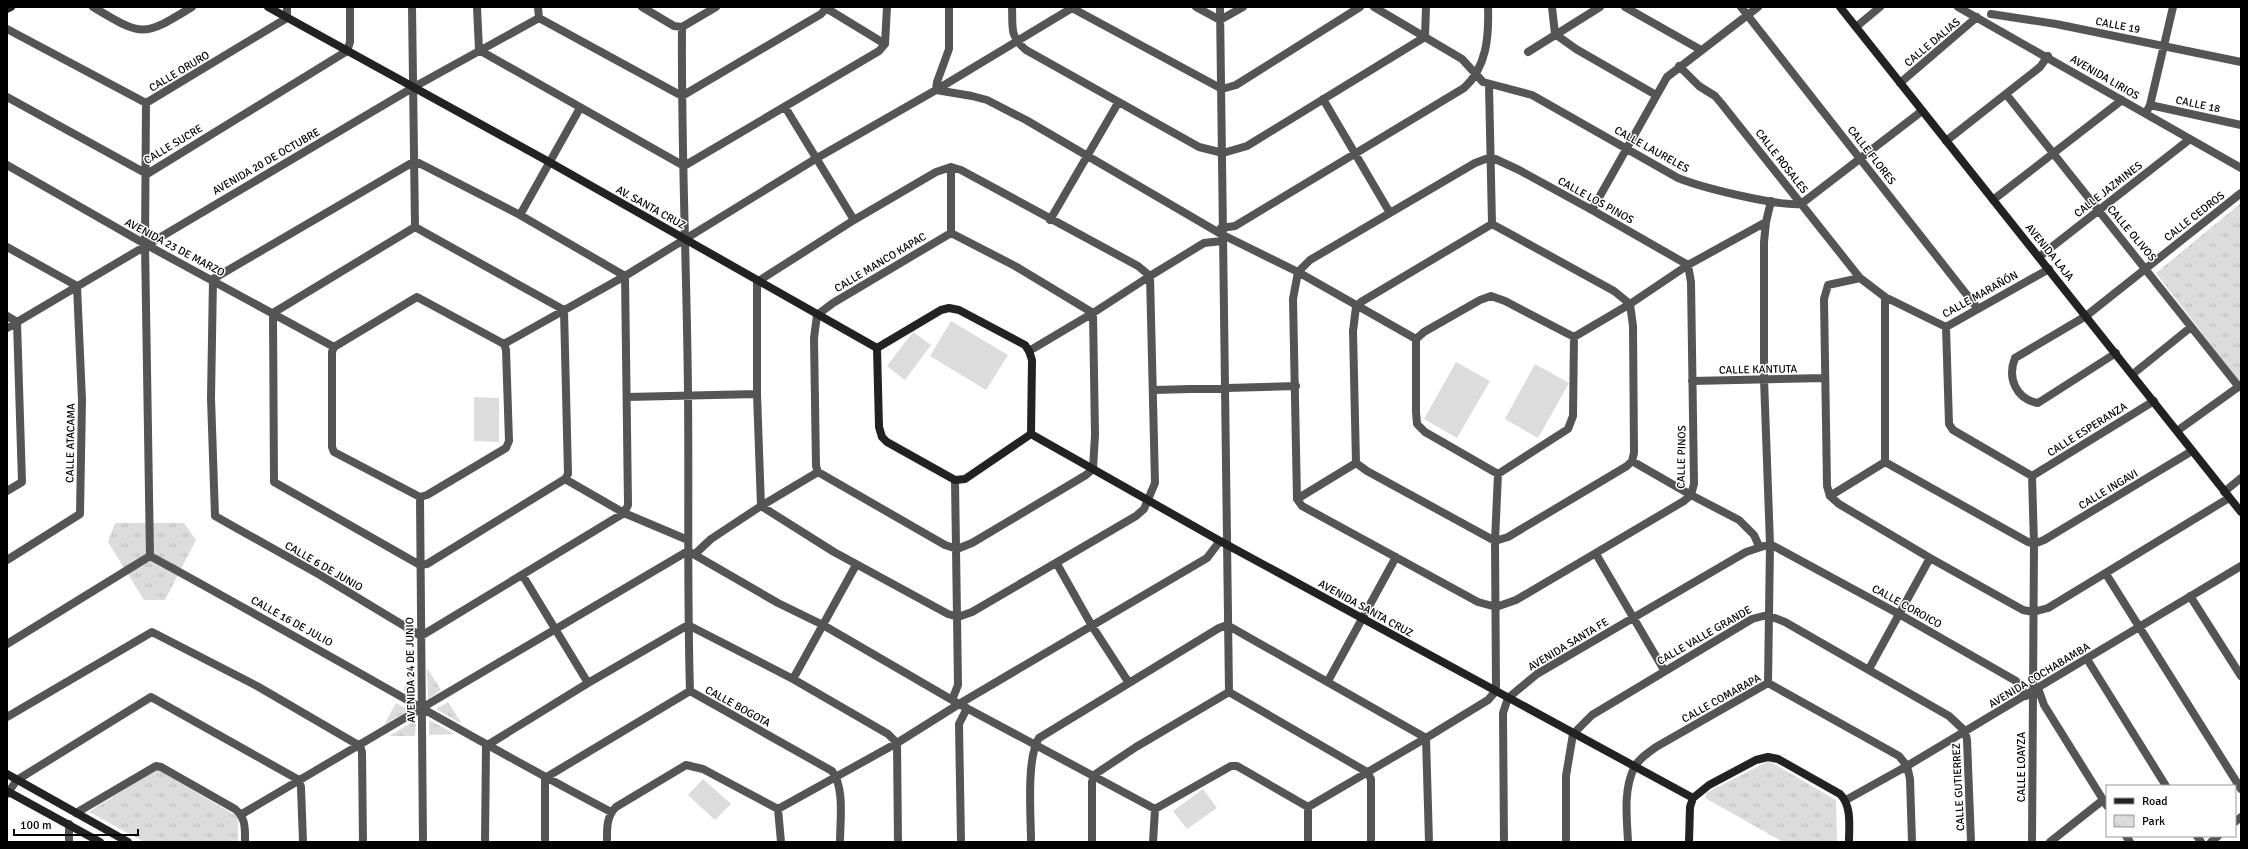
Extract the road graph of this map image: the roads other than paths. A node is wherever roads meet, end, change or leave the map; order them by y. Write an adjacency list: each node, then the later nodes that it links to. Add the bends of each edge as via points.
1 (10, 7): 33 (street)
2 (93, 7): 3 (street, via 129,27 148,30 164,24)
3 (192, 7)
4 (268, 7): 37 (street, AV. SANTA CRUZ)
5 (287, 7): 37 (street)
6 (350, 7): 49 (street, via 350,42)
7 (412, 7): 59 (street)
8 (477, 7): 50 (street)
9 (538, 7): 38 (street)
10 (642, 7): 41 (street, via 674,26)
11 (716, 7): 41 (street)
12 (887, 7): 47 (street)
13 (949, 7): 61 (street, via 949,49)
14 (1012, 7): 46 (street)
15 (1196, 7): 39 (street)
16 (1220, 7): 39 (street)
17 (1243, 7): 39 (street)
18 (1360, 7): 60 (street, via 1236,86)
19 (1374, 7): 45 (street, CALLE LAURELES)
20 (1426, 7): 45 (street)
21 (1488, 7): 56 (street, via 1489,38)
22 (1552, 7): 44 (street)
23 (1600, 7): 44 (street)
24 (1626, 7): 51 (street)
25 (1741, 7): 35 (street, CALLE FLORES)
26 (1758, 7): 35 (street)
27 (1840, 7): 42 (street, AVENIDA LAJA)
28 (1880, 7): 42 (street)
29 (1958, 7): 36 (street, AVENIDA LIRIOS)
30 (2172, 7): 48 (street)
31 (827, 8): 47 (street); 64 (street, via 821,14)
32 (1072, 8): 46 (street); 60 (street)
33 (7, 9)
34 (1991, 11): 40 (street); 48 (street, CALLE 19)
35 (1748, 15): 51 (street); 84 (street, CALLE FLORES)
36 (1977, 17): 40 (street, AVENIDA LIRIOS); 57 (street, CALLE DALIAS)
37 (287, 18): 49 (street, AV. SANTA CRUZ); 69 (street, CALLE ORURO)
38 (539, 18): 50 (street, AVENIDA 20 DE OCTUBRE); 64 (street)
39 (1220, 20): 60 (street)
40 (1988, 23): 53 (street, AVENIDA LIRIOS)
41 (682, 27): 64 (street)
42 (1856, 27): 57 (street, AVENIDA LAJA)
43 (7, 29): 69 (street, CALLE ORURO)
44 (1555, 34): 52 (street); 63 (street)
45 (1424, 36): 56 (street, CALLE LAURELES, via 1462,60); 66 (street)
46 (1016, 42): 61 (street); 68 (street)
47 (885, 44): 70 (street, via 879,51)
48 (2163, 45): 54 (street, CALLE 19); 72 (street)
49 (347, 50): 59 (street, AV. SANTA CRUZ); 91 (street, CALLE SUCRE)
50 (479, 50): 59 (street, AVENIDA 20 DE OCTUBRE); 71 (street)
51 (1701, 50): 55 (street)
52 (1528, 52)
53 (2048, 56): 62 (street, via 2040,67); 67 (street, AVENIDA LIRIOS)
54 (2241, 62)
55 (1679, 66): 63 (street, via 1667,77); 95 (street, CALLE ROSALES, via 1721,103)
56 (1476, 75): 58 (street, CALLE LAURELES); 79 (street, via 1464,88)
57 (1900, 83): 73 (street, AVENIDA LAJA)
58 (1489, 84): 77 (street, CALLE LAURELES, via 1532,95); 82 (street)
59 (414, 87): 85 (street); 86 (street, AV. SANTA CRUZ); 108 (street, AVENIDA 20 DE OCTUBRE)
60 (1222, 89): 80 (street)
61 (936, 90): 81 (street, via 987,100); 83 (street)
62 (2006, 94): 76 (street); 78 (street, CALLE OLIVOS)
63 (1656, 95): 77 (street)
64 (682, 96): 88 (street)
65 (7, 97): 91 (street, CALLE SUCRE)
66 (1323, 99): 79 (street); 80 (street, via 1247,146)
67 (2122, 100): 72 (street, AVENIDA LIRIOS); 78 (street)
68 (1118, 102): 80 (street, via 1199,147); 81 (street)
69 (146, 103): 91 (street)
70 (785, 107): 83 (street); 88 (street)
71 (580, 108): 86 (street); 88 (street)
72 (2148, 109): 74 (street, CALLE 18); 75 (street, AVENIDA LIRIOS)
73 (1922, 111): 76 (street, AVENIDA LAJA); 84 (street)
74 (2241, 125)
75 (2190, 139): 90 (street, AVENIDA LIRIOS); 97 (street, CALLE JAZMINES)
76 (1946, 141): 93 (street, AVENIDA LAJA)
77 (1626, 148): 94 (street, CALLE LAURELES, via 1678,178 1694,184); 96 (street)
78 (2054, 152): 93 (street); 97 (street, CALLE OLIVOS)
79 (1355, 153): 98 (street); 106 (street)
80 (1223, 154): 106 (street)
81 (1086, 156): 101 (street); 106 (street)
82 (1491, 157): 96 (street, CALLE LOS PINOS); 98 (street); 103 (street)
83 (817, 158): 100 (street); 107 (street)
84 (1861, 159): 95 (street); 124 (street, CALLE FLORES)
85 (415, 161): 99 (street); 104 (street); 118 (street)
86 (550, 163): 99 (street); 107 (street, AV. SANTA CRUZ)
87 (7, 165): 108 (street, AVENIDA 23 DE MARZO)
88 (684, 166): 107 (street)
89 (951, 166): 100 (street, via 936,172); 101 (street); 105 (street)
90 (2241, 168)
91 (147, 174): 108 (street)
92 (2241, 193): 112 (street, CALLE CEDROS)
93 (1993, 200): 110 (street, AVENIDA LAJA)
94 (1771, 201): 95 (street, CALLE LAURELES); 102 (street)
95 (1801, 204): 117 (street, CALLE ROSALES)
96 (1592, 210): 111 (street, CALLE LOS PINOS)
97 (2099, 210): 110 (street, CALLE JAZMINES); 112 (street, CALLE OLIVOS)
98 (1390, 213): 114 (street, via 1310,260)
99 (520, 215): 115 (street)
100 (854, 220): 119 (street)
101 (1050, 220): 116 (street, via 1138,266)
102 (1766, 222): 111 (street); 144 (street)
103 (1492, 224): 122 (street, via 1614,291); 123 (street)
104 (415, 227): 125 (street); 126 (street)
105 (951, 233): 127 (street, via 1015,266); 128 (street, CALLE MANCO KAPAC)
106 (1221, 235): 114 (street); 116 (street); 148 (street)
107 (686, 239): 115 (street); 119 (street, AV. SANTA CRUZ); 151 (street)
108 (145, 244): 118 (street, AVENIDA 23 DE MARZO); 120 (street, AVENIDA 20 DE OCTUBRE); 186 (street)
109 (7, 247): 120 (street)
110 (2040, 257): 113 (street, AVENIDA LAJA)
111 (1688, 265): 122 (street); 145 (street, CALLE PINOS, via 1691,282)
112 (2147, 268): 130 (street, CALLE CEDROS); 132 (street, CALLE OLIVOS)
113 (2049, 269): 124 (street, CALLE MARAÑÓN); 130 (street, AVENIDA LAJA)
114 (1298, 272): 123 (street); 146 (street, via 1293,299)
115 (625, 276): 125 (street); 152 (street)
116 (1150, 276): 127 (street); 149 (street)
117 (1860, 278): 121 (street, CALLE MARAÑÓN); 143 (street, via 1832,283 1825,290)
118 (213, 279): 126 (street, AVENIDA 23 DE MARZO); 210 (street, CALLE 6 DE JUNIO, via 211,398 215,516)
119 (757, 282): 128 (street, AV. SANTA CRUZ); 150 (street)
120 (77, 286): 131 (street, AVENIDA 20 DE OCTUBRE); 189 (street, CALLE ATACAMA, via 82,400 80,514)
121 (1885, 297): 133 (street, CALLE MARAÑÓN); 158 (street)
122 (1630, 304): 135 (street); 157 (street, via 1633,326)
123 (1356, 307): 136 (street); 159 (street, via 1353,331)
124 (1978, 309): 133 (street, CALLE MARAÑÓN)
125 (564, 310): 137 (street); 165 (street, via 568,474)
126 (273, 313): 138 (street, AVENIDA 23 DE MARZO); 191 (street, via 274,482)
127 (1093, 313): 140 (street); 160 (street)
128 (817, 315): 139 (street, AV. SANTA CRUZ); 161 (street, via 814,338)
129 (7, 316): 131 (street)
130 (2086, 316): 141 (street, AVENIDA LAJA); 141 (street, CALLE CEDROS, via 2015,358 2012,365 2012,384 2015,389 2038,403)
131 (17, 322): 134 (street, AVENIDA 20 DE OCTUBRE); 167 (street, via 22,482)
132 (2191, 326): 142 (street); 147 (street, CALLE OLIVOS)
133 (1946, 327): 163 (street, via 1949,424 1953,430)
134 (7, 328)
135 (1574, 337): 136 (street, via 1491,296 1424,332); 162 (street, via 1573,416 1568,429)
136 (1416, 339): 162 (street, via 1417,424 1439,440)
137 (504, 344): 138 (street, via 417,297); 171 (street, via 509,442 506,448)
138 (334, 346): 171 (street, via 334,452)
139 (877, 348): 140 (street, via 941,310 949,308 960,310 1025,345); 166 (street, via 879,427 882,436 887,442)
140 (1028, 351): 155 (street, via 1032,360)
141 (2116, 353): 142 (street, AVENIDA LAJA)
142 (2133, 374): 153 (street, AVENIDA LAJA)
143 (1825, 378): 144 (street, CALLE KANTUTA); 170 (street, via 1827,486)
144 (1764, 379): 145 (street, CALLE KANTUTA); 180 (street)
145 (1692, 381): 168 (street, CALLE PINOS, via 1694,484)
146 (1296, 386): 148 (street); 172 (street)
147 (2240, 386): 154 (street)
148 (1224, 389): 149 (street); 179 (street)
149 (1154, 390): 173 (street, via 1155,483)
150 (757, 394): 151 (street); 174 (street)
151 (688, 396): 152 (street); 177 (street)
152 (627, 397): 176 (street, via 628,505)
153 (2154, 401): 154 (street, AVENIDA LAJA); 163 (street, CALLE ESPERANZA)
154 (2177, 431): 156 (street, AVENIDA LAJA)
155 (1030, 434): 160 (street, AVENIDA SANTA CRUZ); 166 (street, via 965,479)
156 (2192, 451): 169 (street, AVENIDA LAJA); 181 (street, CALLE INGAVI)
157 (1632, 461): 168 (street); 178 (street, via 1508,537)
158 (1885, 462): 170 (street); 181 (street)
159 (1356, 463): 172 (street); 178 (street, via 1373,475)
160 (1093, 469): 173 (street, AVENIDA SANTA CRUZ); 183 (street, via 1086,476 972,543)
161 (818, 472): 174 (street); 183 (street, via 945,545)
162 (1498, 474): 178 (street)
163 (2032, 476): 181 (street, CALLE LOAYZA)
164 (2241, 478): 169 (street)
165 (565, 479): 176 (street); 191 (street, via 427,564)
166 (956, 480): 183 (street)
167 (7, 491)
168 (1691, 495): 182 (street, via 1739,520 1754,535); 185 (street, CALLE PINOS)
169 (2226, 495): 175 (street, AVENIDA LAJA); 194 (street)
170 (1830, 496): 188 (street, via 1839,504)
171 (420, 497): 191 (street, AVENIDA 24 DE JUNIO)
172 (1297, 499): 187 (street, via 1302,506)
173 (1148, 500): 179 (street, AVENIDA SANTA CRUZ); 190 (street, via 1144,509 1136,516)
174 (761, 506): 184 (street); 192 (street)
175 (2241, 512)
176 (624, 514): 177 (street); 195 (street)
177 (688, 540): 184 (street)
178 (1495, 542): 197 (street)
179 (1224, 543): 202 (street, AVENIDA SANTA CRUZ); 206 (street); 207 (street, via 1207,558)
180 (1770, 544): 182 (street, AVENIDA SANTA FE); 199 (street, CALLE COROICO); 200 (street)
181 (2034, 544): 198 (street, CALLE LOAYZA)
182 (1759, 546): 203 (street, AVENIDA SANTA FE)
183 (957, 548): 201 (street)
184 (691, 552): 204 (street); 205 (street, via 778,603); 209 (street)
185 (1596, 554): 197 (street, CALLE PINOS, via 1516,600); 203 (street)
186 (150, 556): 211 (street); 227 (street, CALLE 16 DE JULIO, via 287,630)
187 (1396, 557): 197 (street, via 1478,602); 202 (street)
188 (1930, 558): 198 (street, via 2023,610); 199 (street)
189 (7, 560)
190 (1057, 564): 201 (street, via 972,612); 207 (street)
191 (420, 565): 210 (street, AVENIDA 24 DE JUNIO)
192 (856, 565): 201 (street); 205 (street)
193 (2241, 566): 196 (street, AVENIDA COCHABAMBA)
194 (2106, 574): 198 (street, via 2048,608); 208 (street)
195 (523, 576): 209 (street); 210 (street)
196 (2190, 596): 208 (street, AVENIDA COCHABAMBA); 215 (street)
197 (1496, 608): 223 (street)
198 (2033, 612): 224 (street, CALLE LOAYZA)
199 (1899, 614): 213 (street); 224 (street, CALLE COROICO)
200 (1768, 615): 213 (street, CALLE VALLE GRANDE); 214 (street, CALLE VALLE GRANDE, via 1752,619); 220 (street)
201 (958, 617): 226 (street)
202 (1362, 617): 217 (street); 223 (street, AVENIDA SANTA CRUZ)
203 (1633, 617): 214 (street); 225 (street, AVENIDA SANTA FE, via 1537,674)
204 (688, 625): 216 (street); 218 (street); 221 (street)
205 (823, 625): 216 (street); 226 (street)
206 (1227, 625): 217 (street); 219 (street); 222 (street)
207 (1092, 626): 219 (street); 226 (street)
208 (2138, 628): 212 (street, AVENIDA COCHABAMBA); 246 (street)
209 (555, 630): 218 (street); 227 (street)
210 (421, 636): 227 (street, AVENIDA 24 DE JUNIO)
211 (7, 644)
212 (2087, 659): 224 (street, AVENIDA COCHABAMBA); 245 (street)
213 (1868, 669): 229 (street, CALLE VALLE GRANDE, via 1949,716)
214 (1664, 670): 230 (street, CALLE VALLE GRANDE, via 1592,715)
215 (2241, 676)
216 (793, 679): 232 (street, via 888,734)
217 (1328, 681): 231 (street)
218 (588, 682): 235 (street)
219 (1129, 683): 233 (street, via 1044,732)
220 (1768, 683): 236 (street, CALLE COMARAPA, via 1876,742 1899,756); 237 (street, CALLE COMARAPA, via 1656,747 1642,757)
221 (690, 691): 241 (street, CALLE BOGOTA, via 832,771); 242 (street, CALLE BOGOTA)
222 (1229, 692): 238 (street); 240 (street)
223 (1495, 692): 225 (street, AVENIDA SANTA CRUZ); 231 (street, via 1488,700)
224 (2032, 692): 229 (street, AVENIDA COCHABAMBA); 250 (street, via 2044,704); 285 (street, CALLE LOAYZA)
225 (1508, 698): 230 (street, AVENIDA SANTA CRUZ); 278 (street, via 1503,713)
226 (959, 704): 232 (street); 233 (street); 271 (street)
227 (422, 708): 234 (street); 235 (street, CALLE 16 DE JULIO); 264 (street, AVENIDA 24 DE JUNIO)
228 (7, 718): 234 (street, via 152,632 257,686)
229 (1965, 731): 236 (street, AVENIDA COCHABAMBA); 284 (street, CALLE GUTIERREZ, via 1969,757)
230 (1573, 734): 237 (street, AVENIDA SANTA CRUZ); 279 (street, via 1566,776)
231 (1426, 738): 238 (street); 277 (street)
232 (897, 743): 241 (street); 270 (street)
233 (1035, 744): 240 (street); 272 (street)
234 (360, 746): 244 (street); 263 (street)
235 (486, 746): 242 (street, CALLE 16 DE JULIO); 265 (street)
236 (1907, 766): 249 (street, AVENIDA COCHABAMBA); 283 (street, via 1910,779)
237 (1634, 768): 248 (street, AVENIDA SANTA CRUZ); 280 (street, CALLE COMARAPA, via 1627,796)
238 (1367, 772): 251 (street); 276 (street, via 1371,779)
239 (7, 774): 243 (street)
240 (1094, 775): 253 (street); 273 (street)
241 (837, 777): 252 (street); 269 (street)
242 (545, 778): 254 (street, CALLE 16 DE JULIO); 266 (street)
243 (17, 780): 244 (street, via 151,697); 247 (street); 255 (street)
244 (299, 780): 256 (street); 262 (street, via 302,787)
245 (2165, 785)
246 (2241, 789)
247 (7, 792): 257 (street)
248 (1693, 798): 249 (street, via 1740,767 1768,757 1778,759 1840,794); 281 (street, via 1690,807)
249 (1846, 800): 282 (street)
250 (2105, 803): 286 (street)
251 (1308, 807): 253 (street, via 1237,766 1231,766); 275 (street)
252 (778, 809): 254 (street, via 703,769 686,765); 268 (street)
253 (1155, 809): 274 (street)
254 (611, 812): 267 (street)
255 (76, 813): 256 (street, via 156,766); 260 (street)
256 (242, 814): 261 (street)
257 (69, 824): 258 (street); 259 (street)
258 (69, 842)
259 (100, 842)
260 (128, 842)
261 (245, 842)
262 (303, 842)
263 (363, 842)
264 (423, 842)
265 (485, 842)
266 (545, 842)
267 (607, 842)
268 (780, 842)
269 (840, 842)
270 (898, 842)
271 (961, 842)
272 (1030, 842)
273 (1092, 842)
274 (1153, 842)
275 (1308, 842)
276 (1371, 842)
277 (1429, 842)
278 (1504, 842)
279 (1566, 842)
280 (1628, 842)
281 (1689, 842)
282 (1849, 842)
283 (1912, 842)
284 (1972, 842)
285 (2032, 842)
286 (2050, 842)

